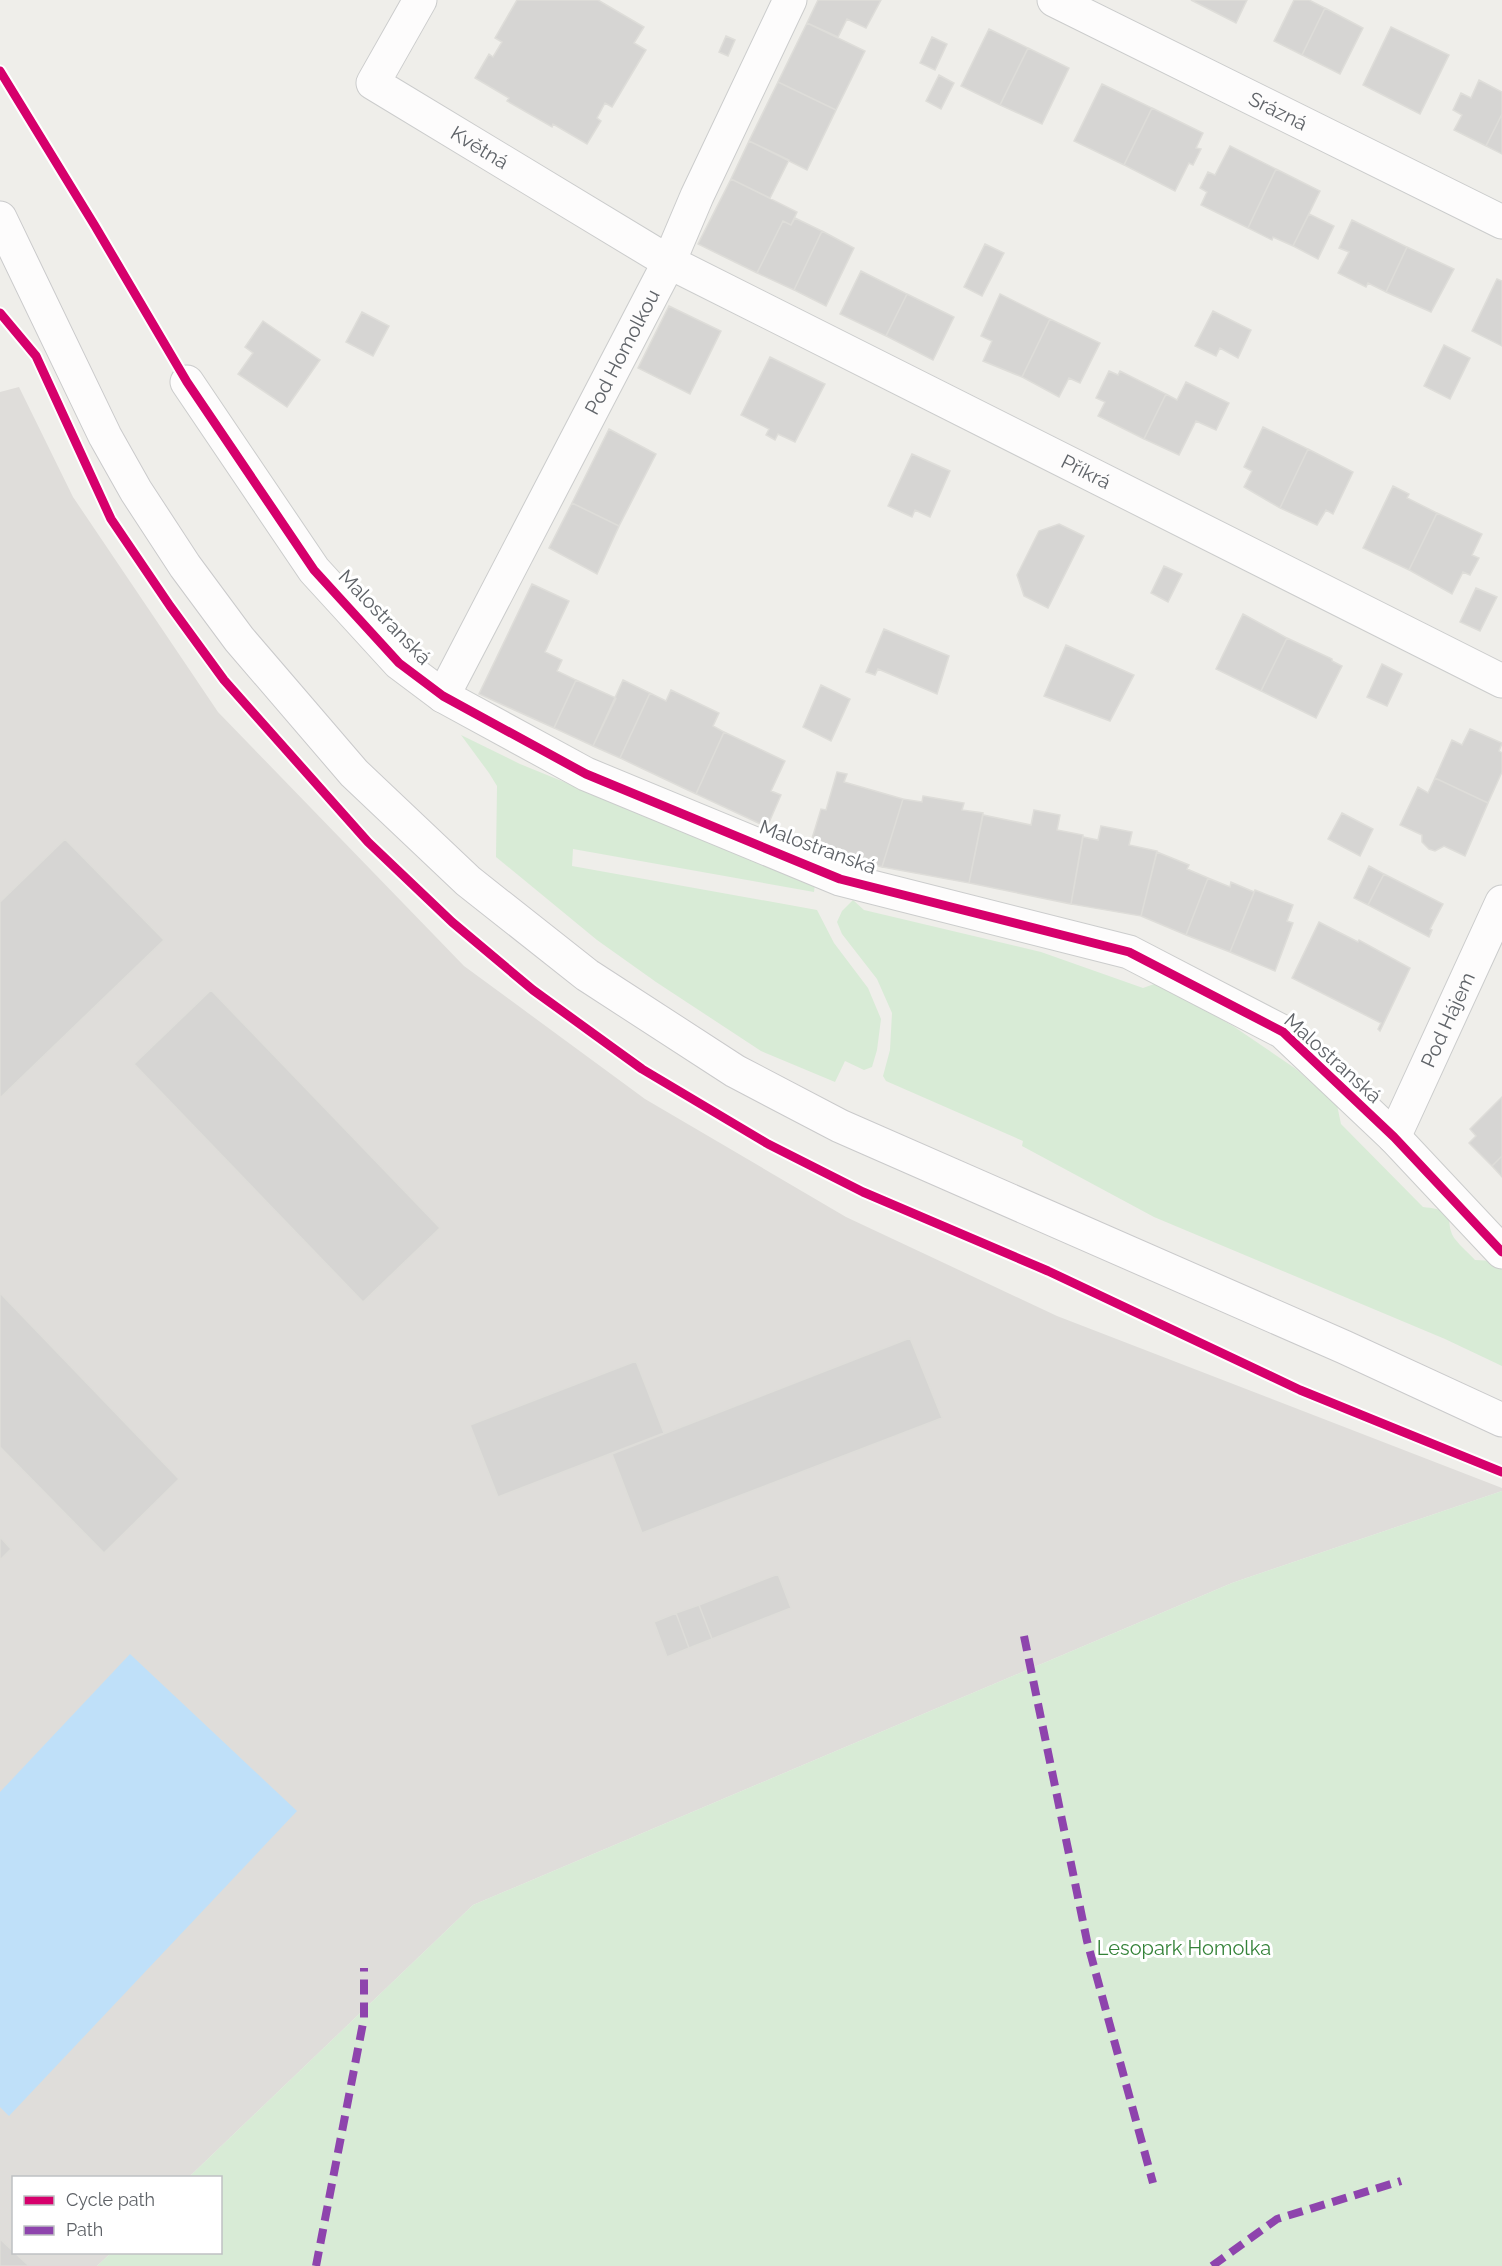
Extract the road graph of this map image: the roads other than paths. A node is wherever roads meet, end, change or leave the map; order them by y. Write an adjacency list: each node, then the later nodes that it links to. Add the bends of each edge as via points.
1 (420, 0): 6 (street, Květná, via 373,84)
2 (790, 0): 6 (street, Pod Homolkou)
3 (1054, 0): 5 (street, Srázná)
4 (0, 218): 13 (street, via 105,435 185,566 239,639 354,773 468,881 587,975 735,1071 840,1126)
5 (1502, 222)
6 (669, 262): 8 (street, Příkrá); 9 (street, Pod Homolkou)
7 (187, 382): 9 (street, Malostranská, via 314,570 399,663)
8 (1502, 681)
9 (443, 696): 11 (street, Malostranská, via 586,774 840,879 1129,952 1283,1032)
10 (1502, 902): 11 (street, Pod Hájem)
11 (1394, 1137): 12 (street, Malostranská)
12 (1502, 1252)
13 (1502, 1420)

